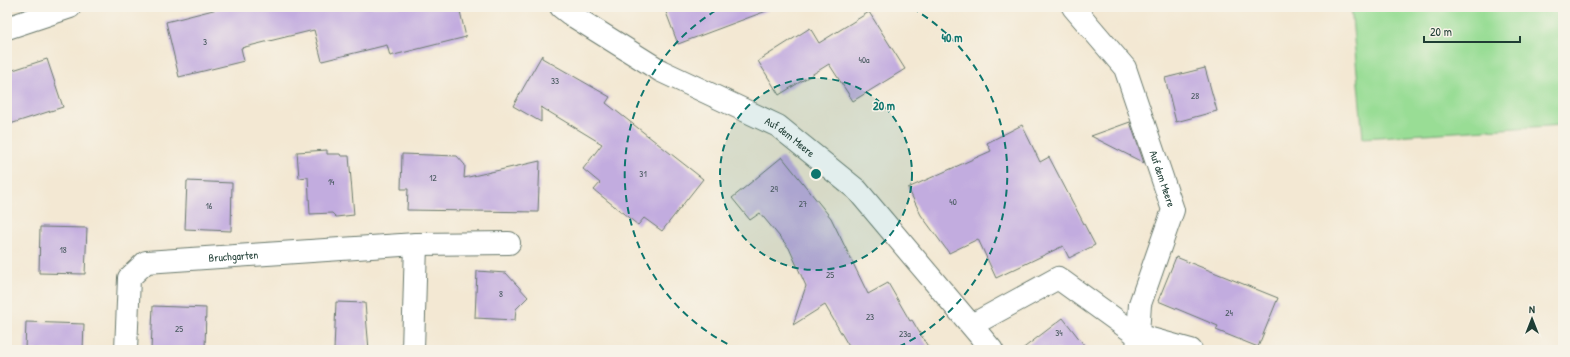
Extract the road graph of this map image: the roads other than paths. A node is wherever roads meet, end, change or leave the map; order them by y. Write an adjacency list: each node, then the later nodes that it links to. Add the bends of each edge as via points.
1 (70, 7): 4 (street)
2 (1073, 7): 8 (street, Auf dem Meere, via 1125,68 1173,210 1140,304)
3 (569, 9): 7 (street, Auf dem Meere, via 661,71 778,126 857,190)
4 (7, 28)
5 (509, 243): 6 (street, Bruchgarten)
6 (416, 244): 9 (street, Bruchgarten, via 146,262 129,278); 10 (street)
7 (972, 325): 8 (street, via 1058,278); 11 (street, Auf dem Meere)
8 (1137, 342): 12 (street)
9 (126, 350)
10 (414, 350)
11 (992, 350)
12 (1191, 350)

